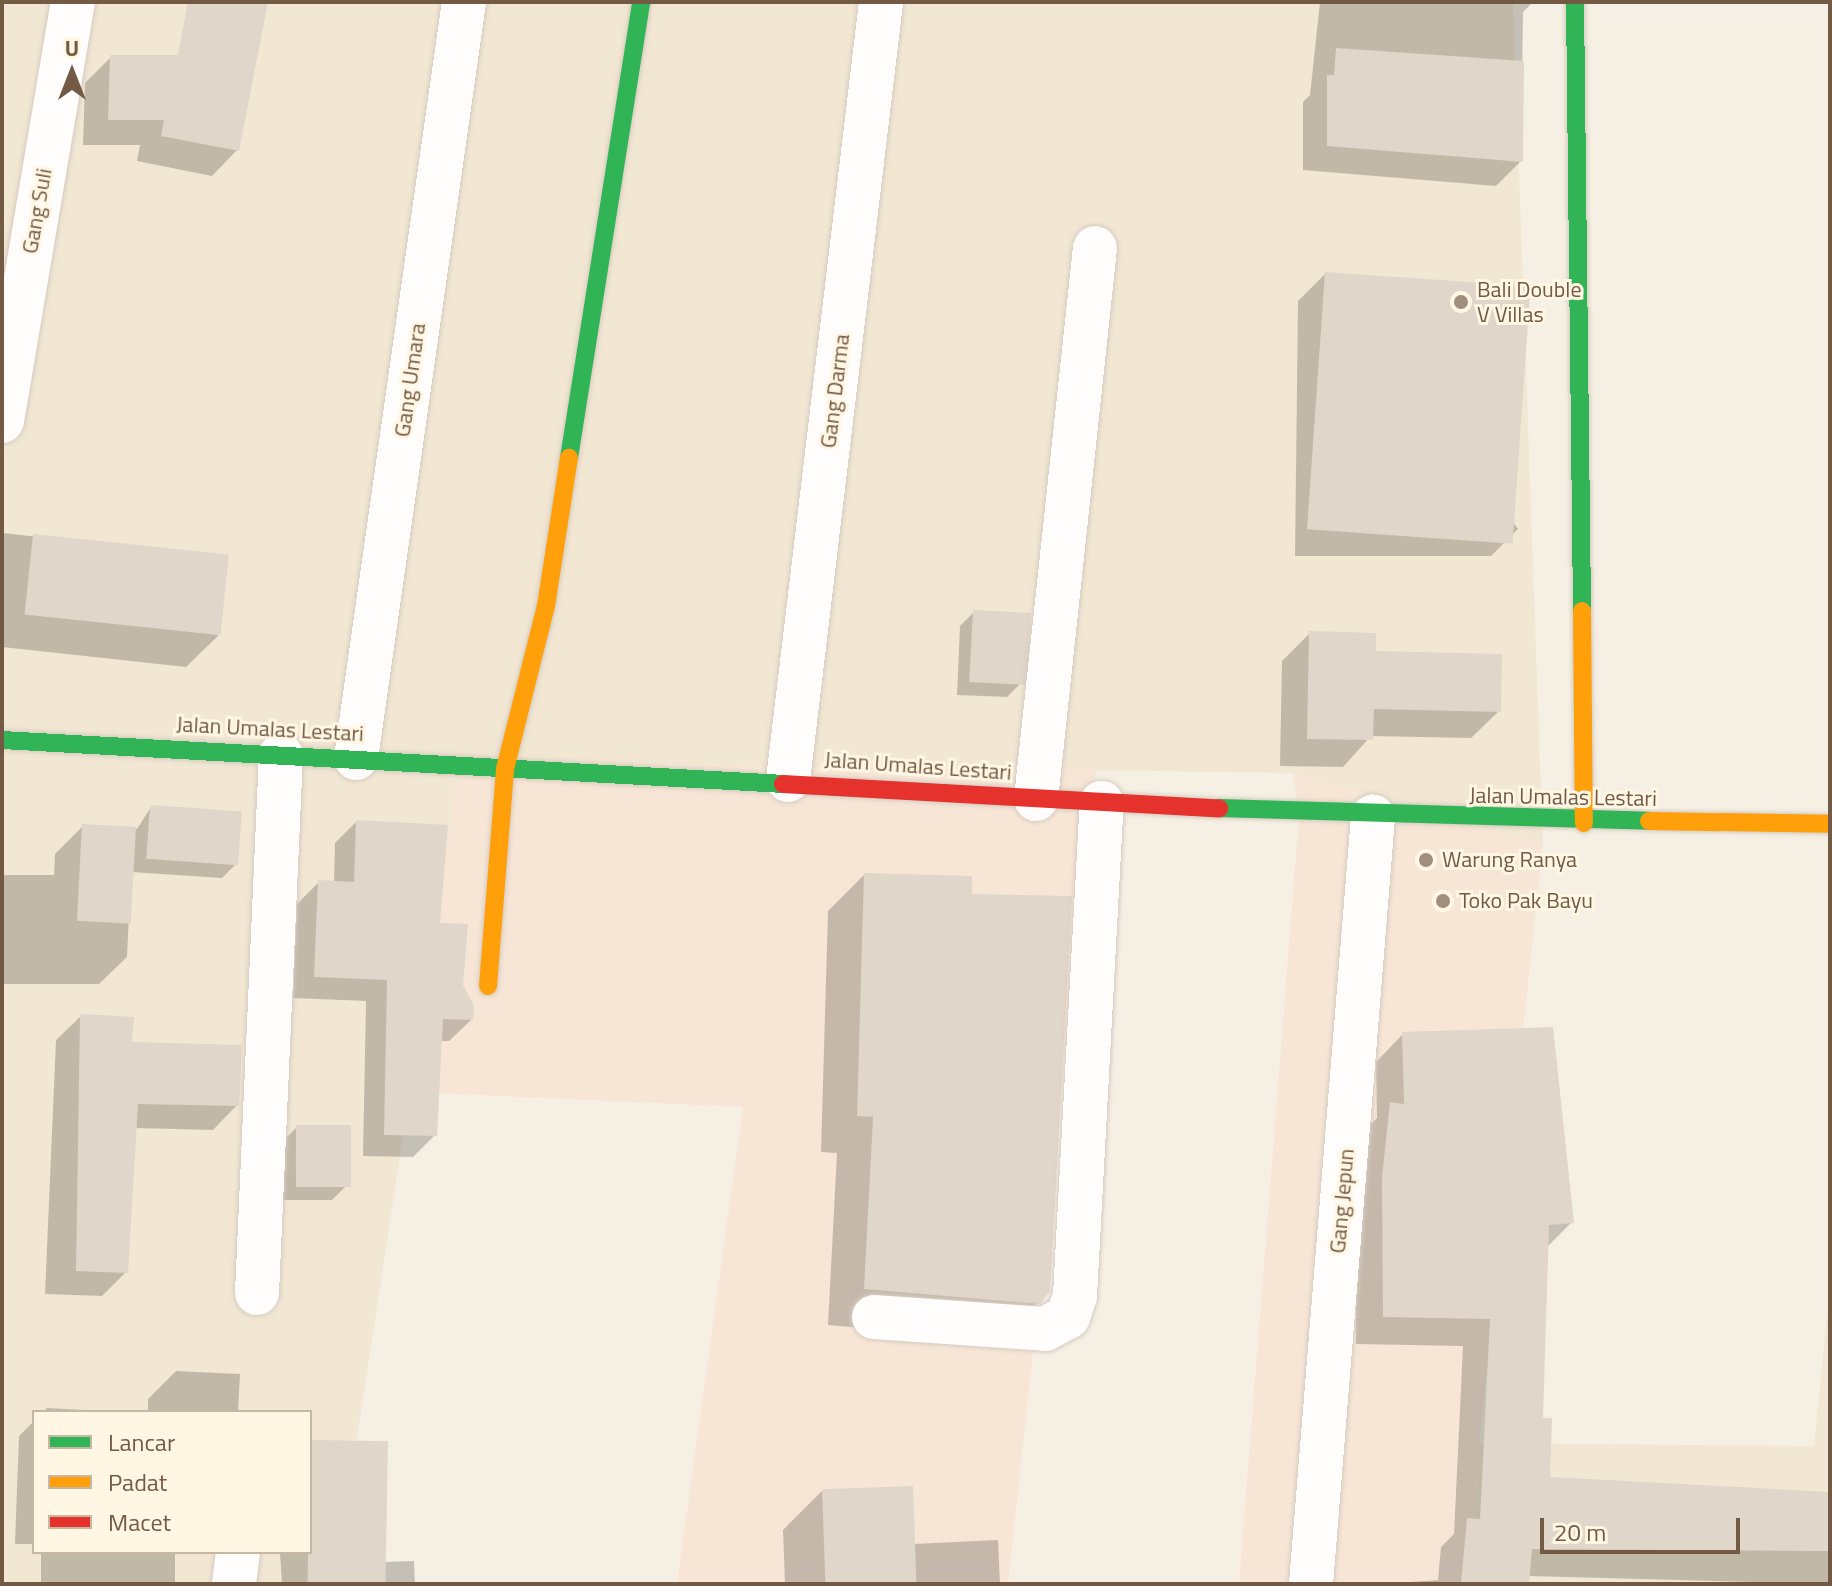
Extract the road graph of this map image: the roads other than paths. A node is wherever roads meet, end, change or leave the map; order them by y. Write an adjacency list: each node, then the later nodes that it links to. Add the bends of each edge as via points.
1 (73, 2): 7 (street, Gang Suli)
2 (464, 2): 10 (street, Gang Umara)
3 (641, 2): 11 (street, via 546,606)
4 (881, 2): 12 (street, Gang Darma)
5 (1575, 2): 16 (street)
6 (1095, 248): 13 (street)
7 (2, 421)
8 (2, 740): 9 (street, Jalan Umalas Lestari)
9 (281, 755): 10 (street, Jalan Umalas Lestari); 19 (street)
10 (356, 758): 11 (street, Jalan Umalas Lestari)
11 (505, 769): 12 (street, Jalan Umalas Lestari); 18 (street)
12 (788, 780): 13 (street, Jalan Umalas Lestari)
13 (1036, 799): 14 (street, Jalan Umalas Lestari)
14 (1102, 803): 15 (street, Jalan Umalas Lestari); 20 (street, via 1075,1296 1068,1317 1045,1329)
15 (1373, 817): 16 (street, Jalan Umalas Lestari); 23 (street, Gang Jepun)
16 (1584, 823): 17 (street, Jalan Umalas Lestari)
17 (1830, 824)
18 (488, 986)
19 (257, 1293)
20 (874, 1317)
21 (238, 1554): 22 (street)
22 (234, 1584)
23 (1311, 1584)

